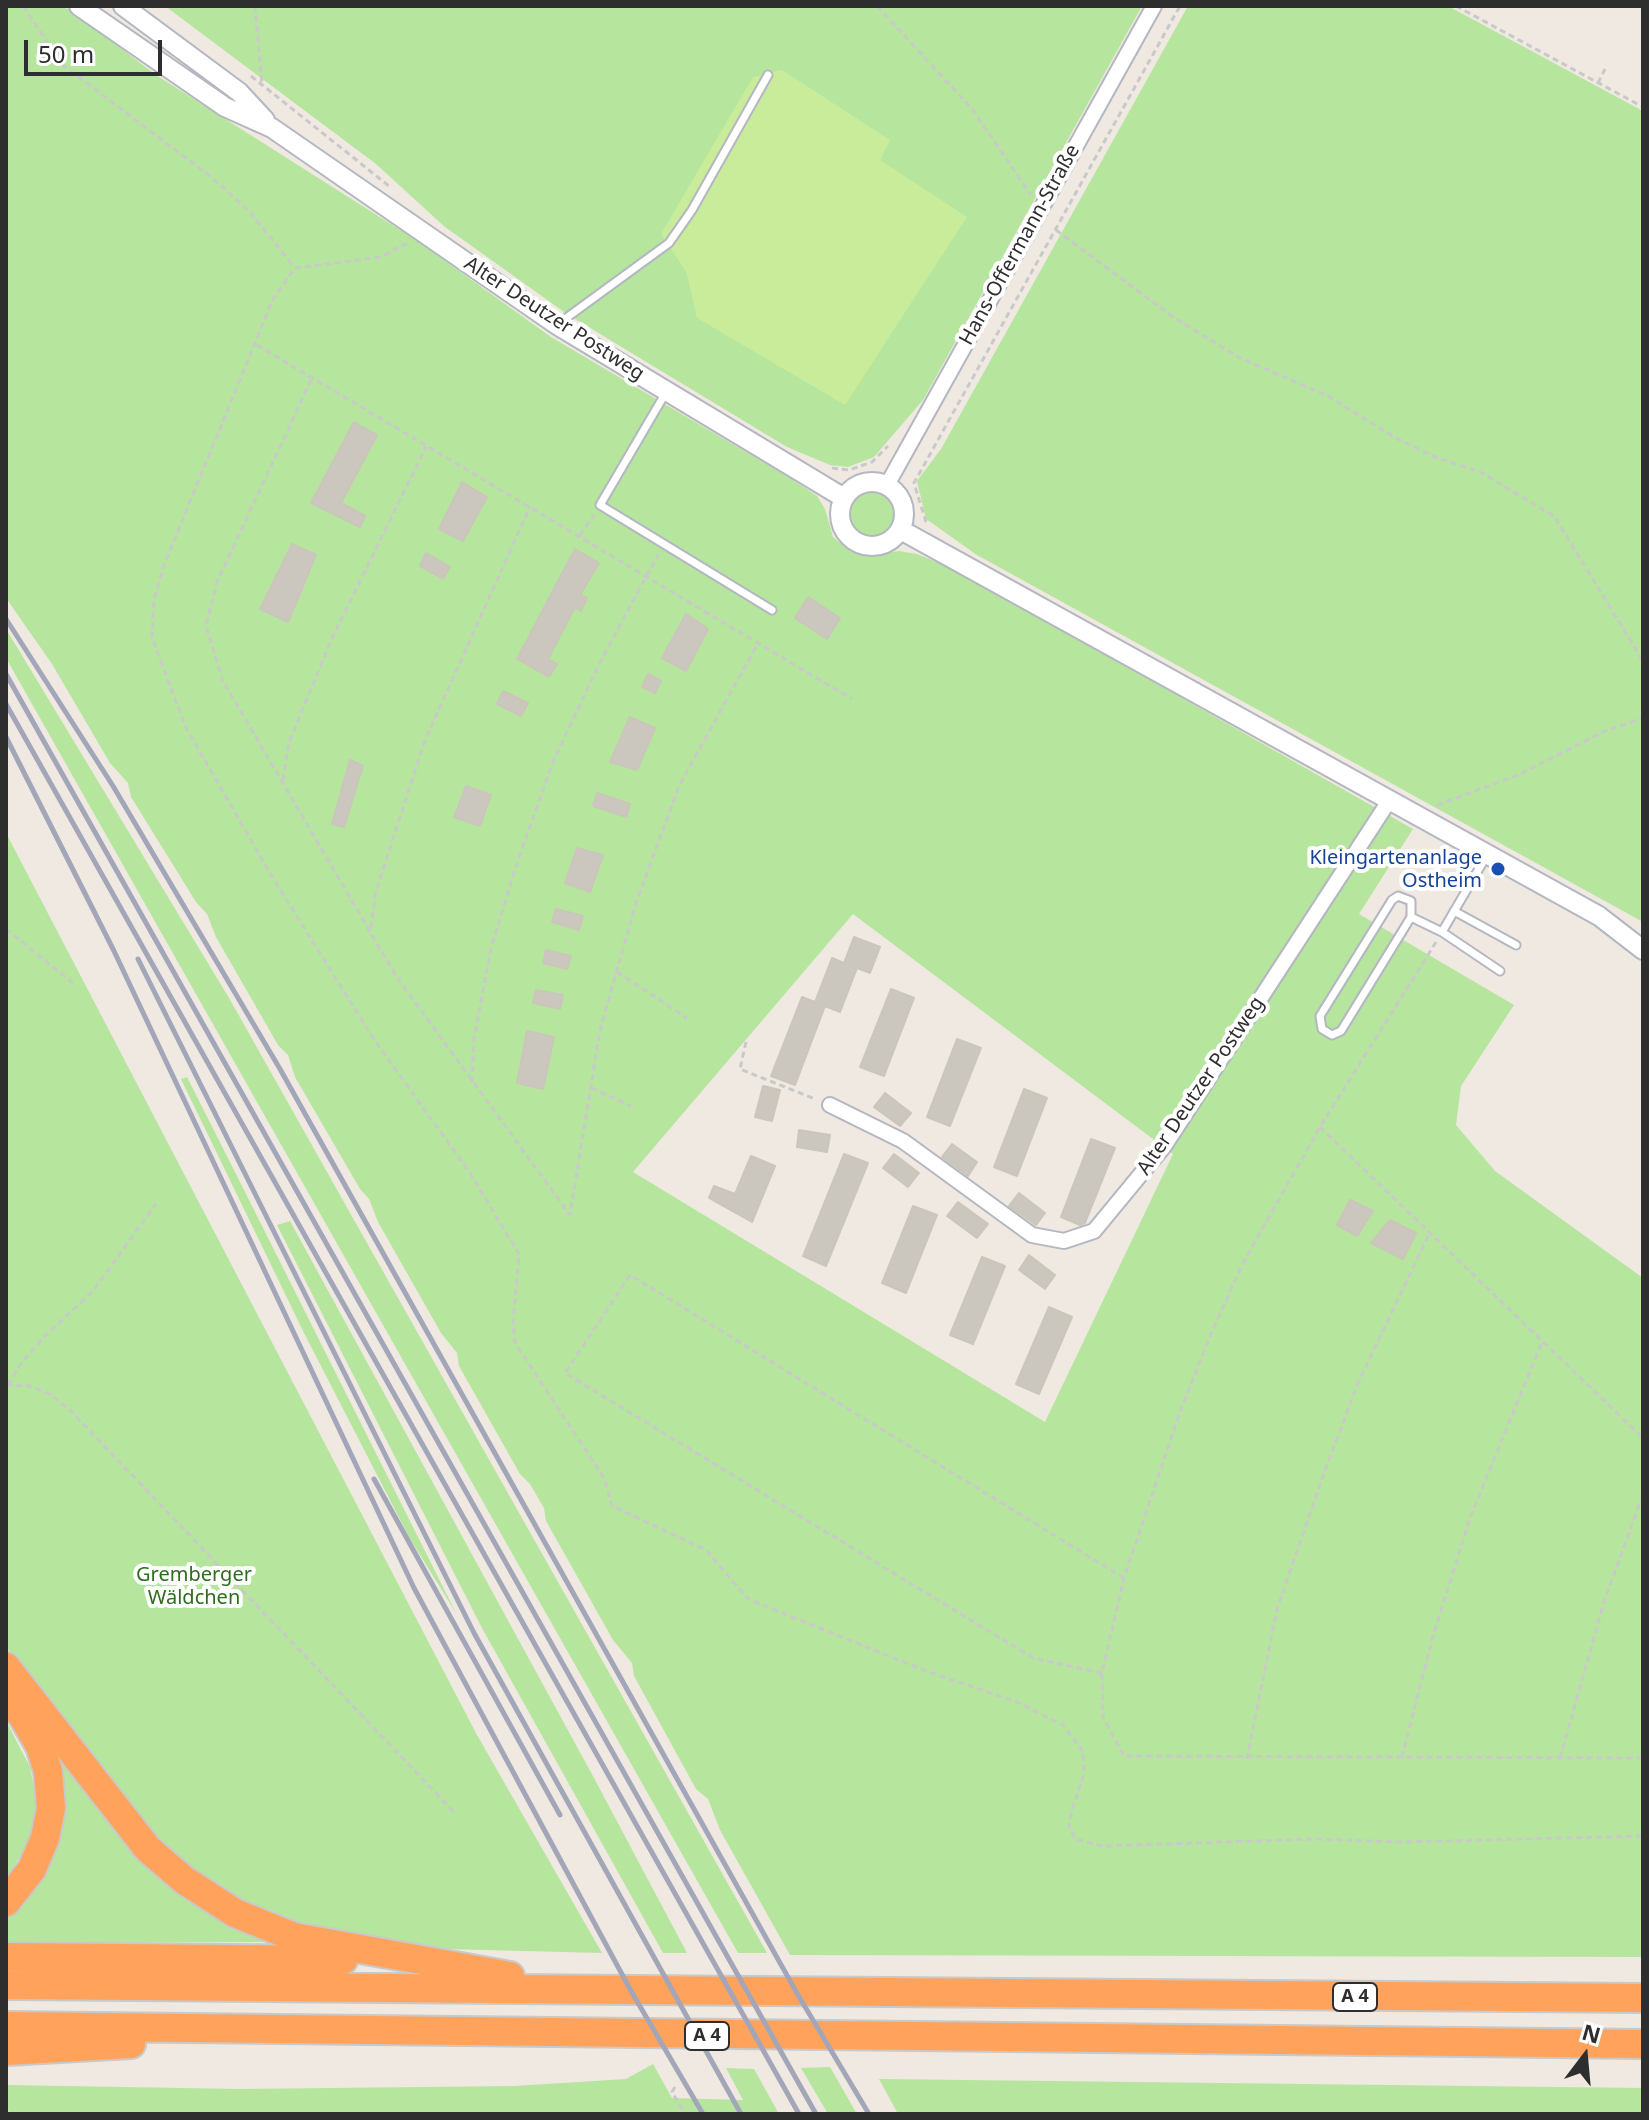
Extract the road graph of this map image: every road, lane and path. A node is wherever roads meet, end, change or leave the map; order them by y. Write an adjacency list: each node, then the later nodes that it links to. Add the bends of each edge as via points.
1 (23, 6): 22 (path, via 63,65 210,176 249,211)
2 (79, 6): 17 (street, Alter Deutzer Postweg, via 225,107)
3 (123, 6): 17 (street, Alter Deutzer Postweg, via 239,92)
4 (255, 6): 15 (path)
5 (877, 6): 19 (path, via 973,110)
6 (1154, 6): 19 (street, Hans-Offermann-Straße)
7 (1180, 6): 20 (path)
8 (1456, 6): 10 (path)
9 (1471, 6): 10 (path)
10 (1468, 13): 14 (path)
11 (1605, 69): 14 (path)
12 (246, 72): 15 (path)
13 (768, 75): 23 (lane, via 669,243)
14 (1598, 83): 16 (path)
15 (262, 85): 18 (path)
16 (1643, 107)
17 (272, 128): 21 (street, Alter Deutzer Postweg)
18 (398, 193)
19 (1041, 208): 20 (path); 29 (street, Hans-Offermann-Straße)
20 (1054, 229): 28 (path); 39 (path, via 1173,317 1240,358 1328,396 1435,457 1480,472 1554,516)
21 (419, 230): 22 (path, via 381,257); 23 (street, Alter Deutzer Postweg)
22 (295, 268): 24 (path, via 273,299)
23 (557, 325): 26 (street, Alter Deutzer Postweg)
24 (256, 345): 25 (path); 78 (path, via 164,565 154,600 155,653 185,726 271,875 519,1254 515,1343 604,1478 612,1506 706,1550 748,1599 1017,1702 1063,1725 1083,1751 1084,1773 1069,1826 1075,1839 1103,1846)
25 (311, 380): 27 (path); 42 (path, via 217,582 206,626 223,681)
26 (666, 392): 30 (street, Alter Deutzer Postweg); 31 (lane)
27 (426, 447): 32 (path); 42 (path, via 333,636 289,742)
28 (924, 465)
29 (887, 485): 30 (street, via 863,483); 33 (street, via 904,505)
30 (844, 498): 33 (street, via 841,523 857,543 882,546)
31 (600, 505): 34 (path); 35 (lane)
32 (530, 507): 34 (path); 49 (path, via 425,740 376,891)
33 (901, 530): 43 (street)
34 (580, 536): 36 (path)
35 (664, 544): 36 (path); 37 (lane)
36 (645, 576): 38 (path); 58 (path, via 553,762 517,863 491,948 474,1039)
37 (772, 610)
38 (758, 643): 40 (path); 54 (path, via 679,786)
39 (1643, 661)
40 (852, 699)
41 (1643, 718): 44 (path)
42 (283, 781): 49 (path)
43 (1389, 801): 45 (street); 60 (street, Alter Deutzer Postweg, via 1165,1145 1094,1231 1064,1241 1032,1235 903,1141)
44 (1432, 807)
45 (1487, 855): 46 (lane); 52 (street, via 1599,916)
46 (1454, 911): 50 (lane); 51 (lane)
47 (1411, 917): 47 (lane, via 1341,1031 1332,1035 1322,1029 1320,1016 1392,900 1398,896 1411,901); 50 (lane)
48 (6, 929): 55 (path)
49 (371, 931): 58 (path, via 396,976)
50 (1442, 932): 53 (lane); 62 (path)
51 (1516, 945)
52 (1643, 950)
53 (1500, 971)
54 (617, 972): 56 (path); 59 (path)
55 (74, 984)
56 (687, 1018)
57 (746, 1042): 60 (path, via 740,1069)
58 (472, 1082): 59 (path, via 570,1215)
59 (591, 1088): 61 (path)
60 (830, 1105)
61 (631, 1106)
62 (1320, 1127): 64 (path); 69 (path, via 1243,1263 1210,1336)
63 (156, 1204): 66 (path, via 93,1291 38,1344)
64 (1430, 1232): 65 (path); 76 (path, via 1358,1383 1323,1476 1277,1609)
65 (1542, 1342): 67 (path); 73 (path, via 1470,1518)
66 (7, 1385): 77 (path, via 50,1394 70,1410)
67 (1643, 1438)
68 (1643, 1494): 74 (path, via 1604,1602)
69 (1124, 1578): 71 (path); 71 (path, via 630,1275 565,1373 1033,1658)
70 (6, 1667): 81 (highway, via 115,1810 184,1880 235,1913 294,1937)
71 (1102, 1673): 76 (path, via 1103,1717 1124,1756)
72 (6, 1699): 79 (highway, via 40,1746 51,1808 32,1869)
73 (1402, 1757): 74 (path); 76 (path)
74 (1560, 1758): 75 (path)
75 (1643, 1758)
76 (1247, 1759)
77 (454, 1812)
78 (1643, 1836)
79 (6, 1902)
80 (6, 1957): 81 (highway)
81 (419, 1961): 83 (highway)
82 (6, 1985): 83 (highway, A 4)
83 (598, 1991): 84 (highway, A 4)
84 (1643, 1998)
85 (6, 2026): 86 (highway, A 4)
86 (331, 2029): 87 (highway, A 4); 88 (highway, A 4)
87 (1643, 2044)
88 (6, 2051)
89 (675, 2087): 90 (path, via 672,2092)
90 (685, 2114)

